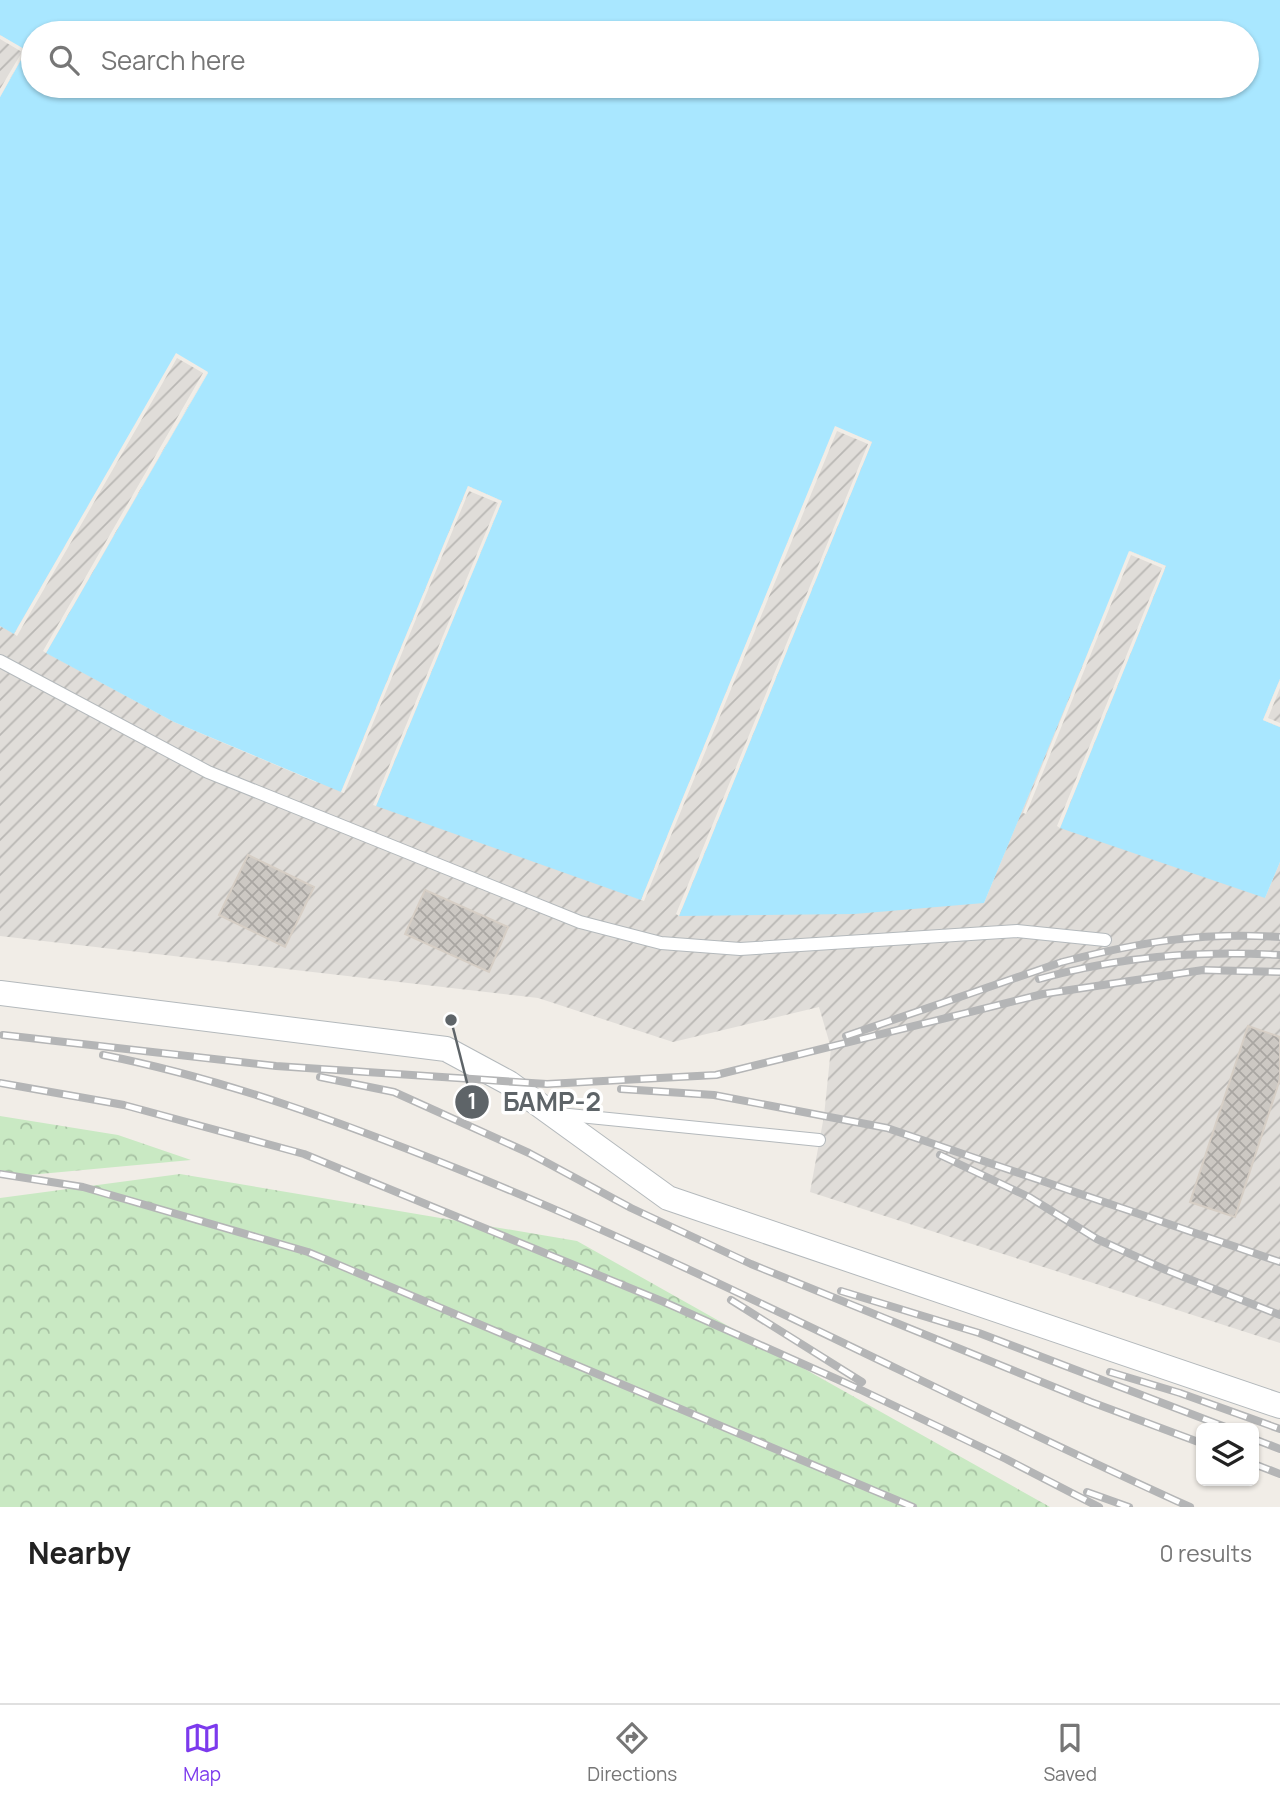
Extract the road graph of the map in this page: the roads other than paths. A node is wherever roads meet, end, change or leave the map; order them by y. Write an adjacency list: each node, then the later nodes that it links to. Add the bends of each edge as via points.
1 (0, 662): 2 (lane, via 208,772 580,922 661,943 740,949 1017,931)
2 (1105, 940)
3 (0, 993): 4 (street, via 446,1049 509,1083)
4 (548, 1113): 5 (lane); 6 (street, via 668,1198)
5 (819, 1140)
6 (1280, 1406)

